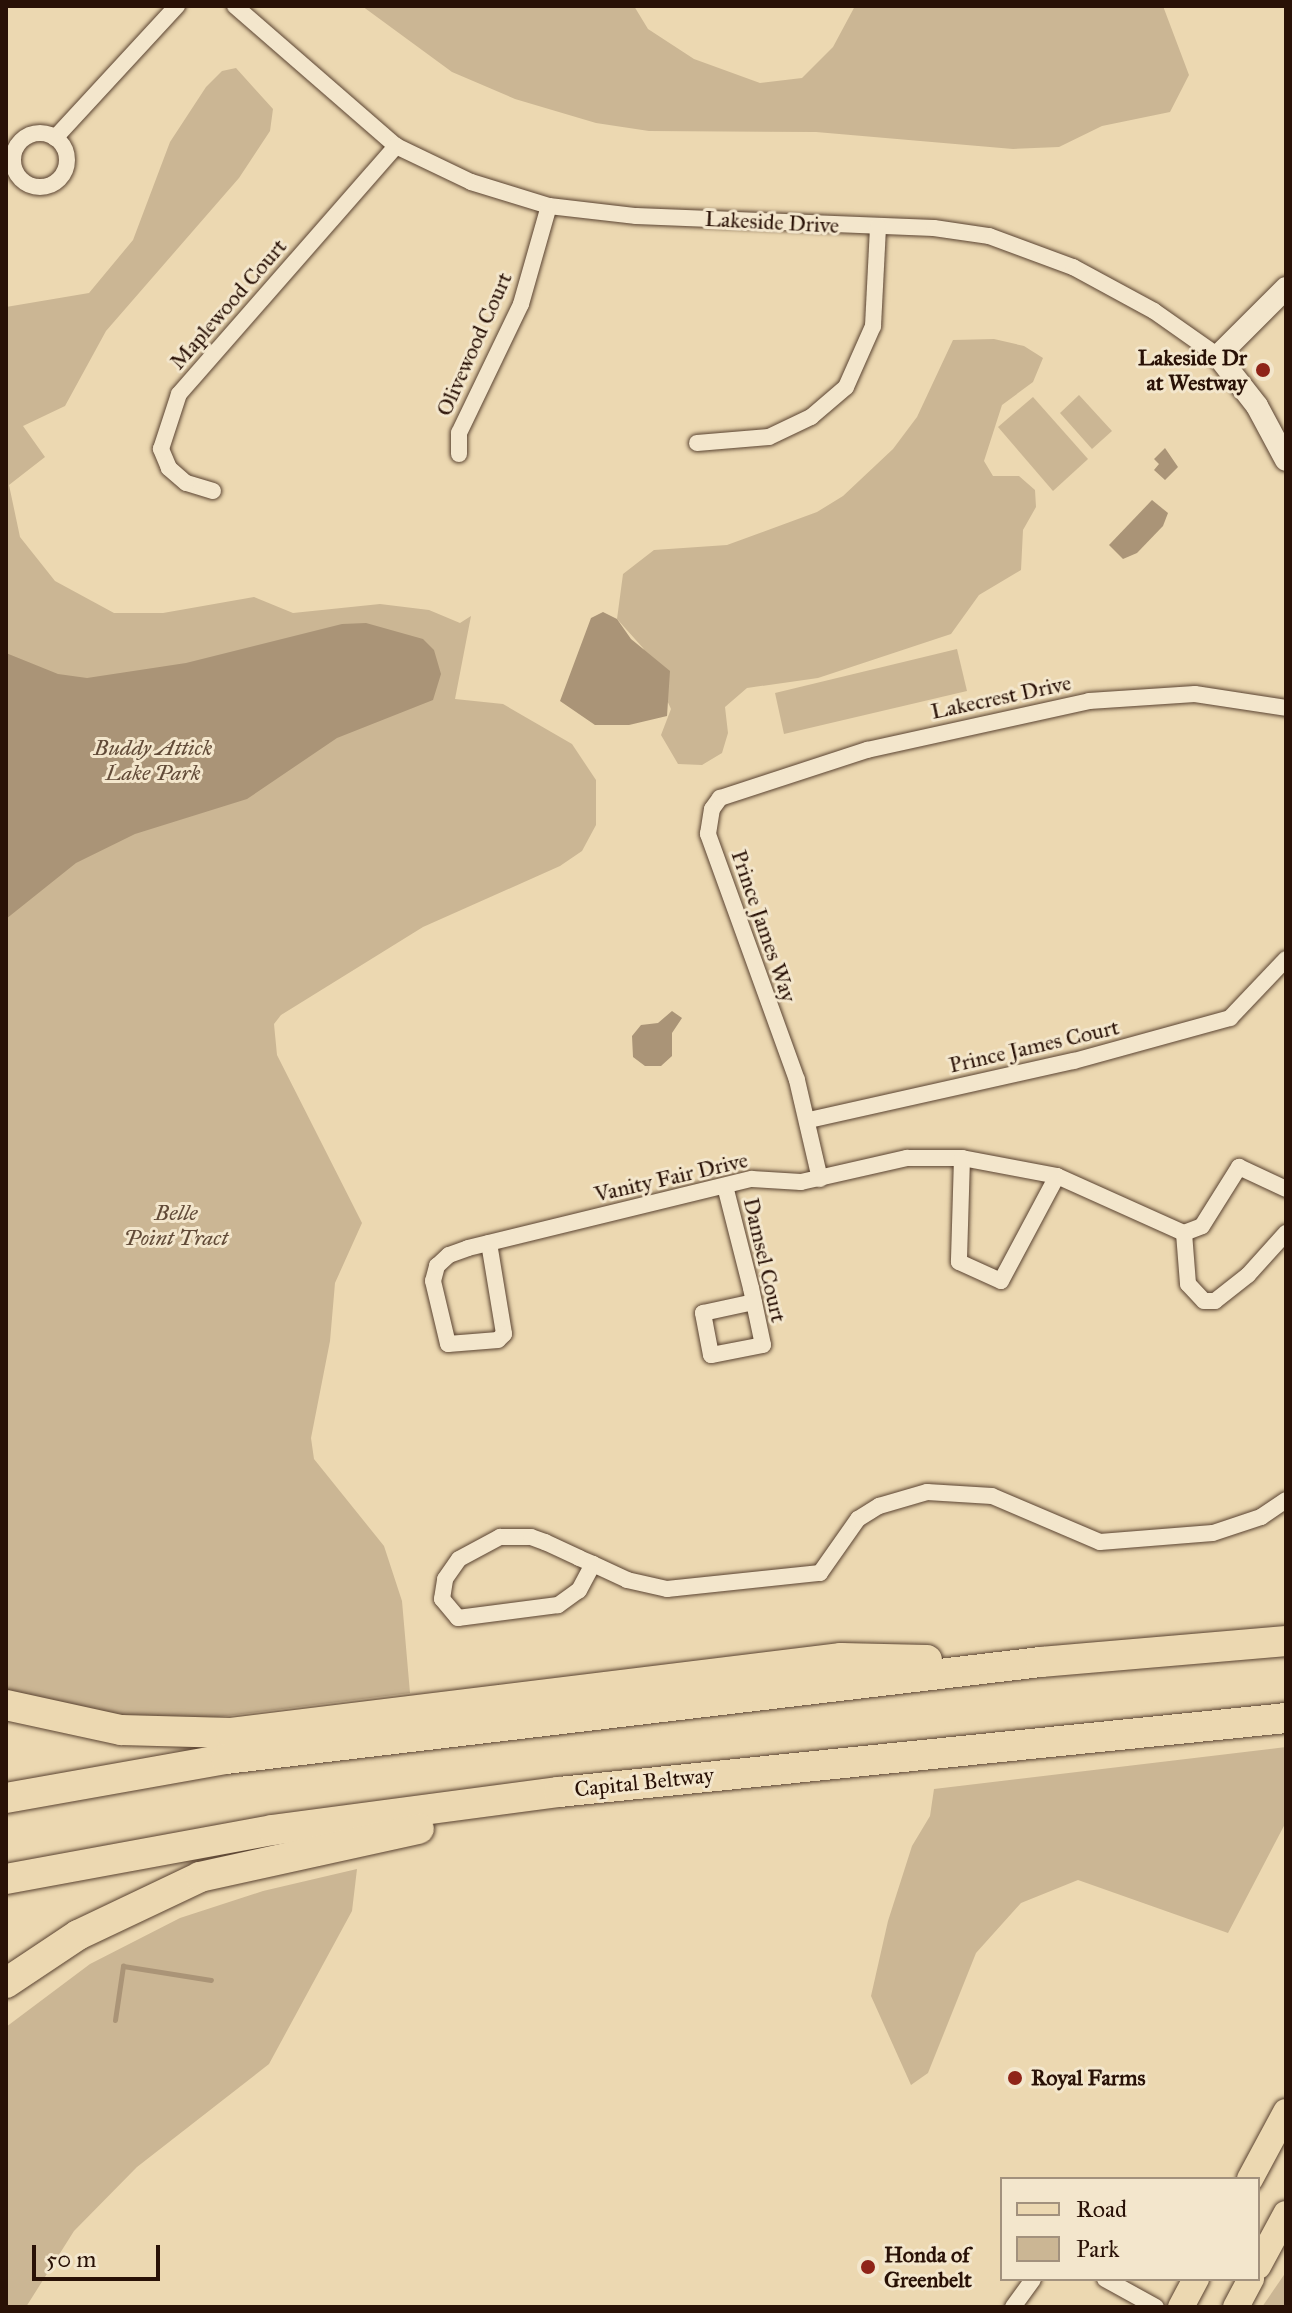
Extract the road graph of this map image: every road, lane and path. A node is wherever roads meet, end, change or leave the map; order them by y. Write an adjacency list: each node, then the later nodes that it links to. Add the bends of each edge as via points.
1 (177, 6): 3 (street)
2 (235, 6): 4 (street, Lakeside Drive)
3 (55, 138)
4 (396, 146): 5 (street, Lakeside Drive, via 471,182); 12 (street, Maplewood Court, via 179,394 161,449 169,468 186,483)
5 (549, 206): 6 (street, Lakeside Drive, via 636,216); 10 (street, Olivewood Court, via 521,304 459,433)
6 (878, 226): 8 (street, Lakeside Drive, via 962,231 1015,243 1154,311); 9 (street, via 873,326 846,387 811,417 769,437)
7 (1286, 288): 8 (street)
8 (1218, 356): 11 (street, Lakeside Drive, via 1257,406)
9 (697, 443)
10 (459, 454)
11 (1286, 460)
12 (213, 491)
13 (1286, 708): 14 (street, Lakecrest Drive, via 1195,694 1089,701 954,727)
14 (731, 792): 16 (street, Prince James Way, via 712,809 708,834)
15 (1286, 959): 16 (street, Prince James Court, via 1230,1018 1074,1061)
16 (809, 1120): 19 (street)
17 (962, 1158): 18 (street, Vanity Fair Drive); 18 (street, via 959,1262 1001,1281); 19 (street, Vanity Fair Drive, via 907,1158)
18 (1057, 1176): 22 (street, Vanity Fair Drive)
19 (820, 1179): 20 (street, Vanity Fair Drive, via 752,1179)
20 (725, 1186): 24 (street, Vanity Fair Drive); 25 (street, Damsel Court)
21 (1286, 1189): 22 (street, via 1239,1167 1202,1226)
22 (1184, 1233): 23 (street, via 1188,1284 1204,1301 1215,1301 1248,1275)
23 (1286, 1233)
24 (489, 1243): 24 (street, Vanity Fair Drive, via 504,1334 498,1340 448,1344 442,1338 434,1273 449,1255)
25 (754, 1302): 25 (street, Damsel Court, via 763,1345 711,1355 703,1313)
26 (1286, 1500): 27 (street, via 1261,1517 1213,1533 1100,1542 992,1496 927,1492 879,1506 858,1519 826,1567 808,1577 667,1589 627,1580)
27 (593, 1564): 27 (street, via 531,1537 500,1537 459,1559 445,1579 442,1599 458,1618 558,1605 579,1590)
28 (1286, 1641): 29 (highway)
29 (1041, 1662): 30 (highway, via 841,1658 231,1733 121,1730); 33 (highway, via 226,1759)
30 (6, 1705)
31 (1286, 1718): 32 (highway, Capital Beltway)
32 (744, 1771): 34 (highway, Capital Beltway, via 273,1830); 35 (highway, via 253,1862 200,1877 130,1908)
33 (6, 1798)
34 (6, 1879)
35 (6, 1983)
36 (1286, 2112): 37 (main road)
37 (1251, 2177)
38 (1286, 2214): 39 (main road)
39 (1260, 2262)
40 (1032, 2281): 44 (street)
41 (1109, 2281): 45 (street)
42 (1195, 2281): 46 (main road)
43 (1250, 2281): 47 (main road)
44 (1013, 2307)
45 (1156, 2307)
46 (1181, 2307)
47 (1236, 2307)

